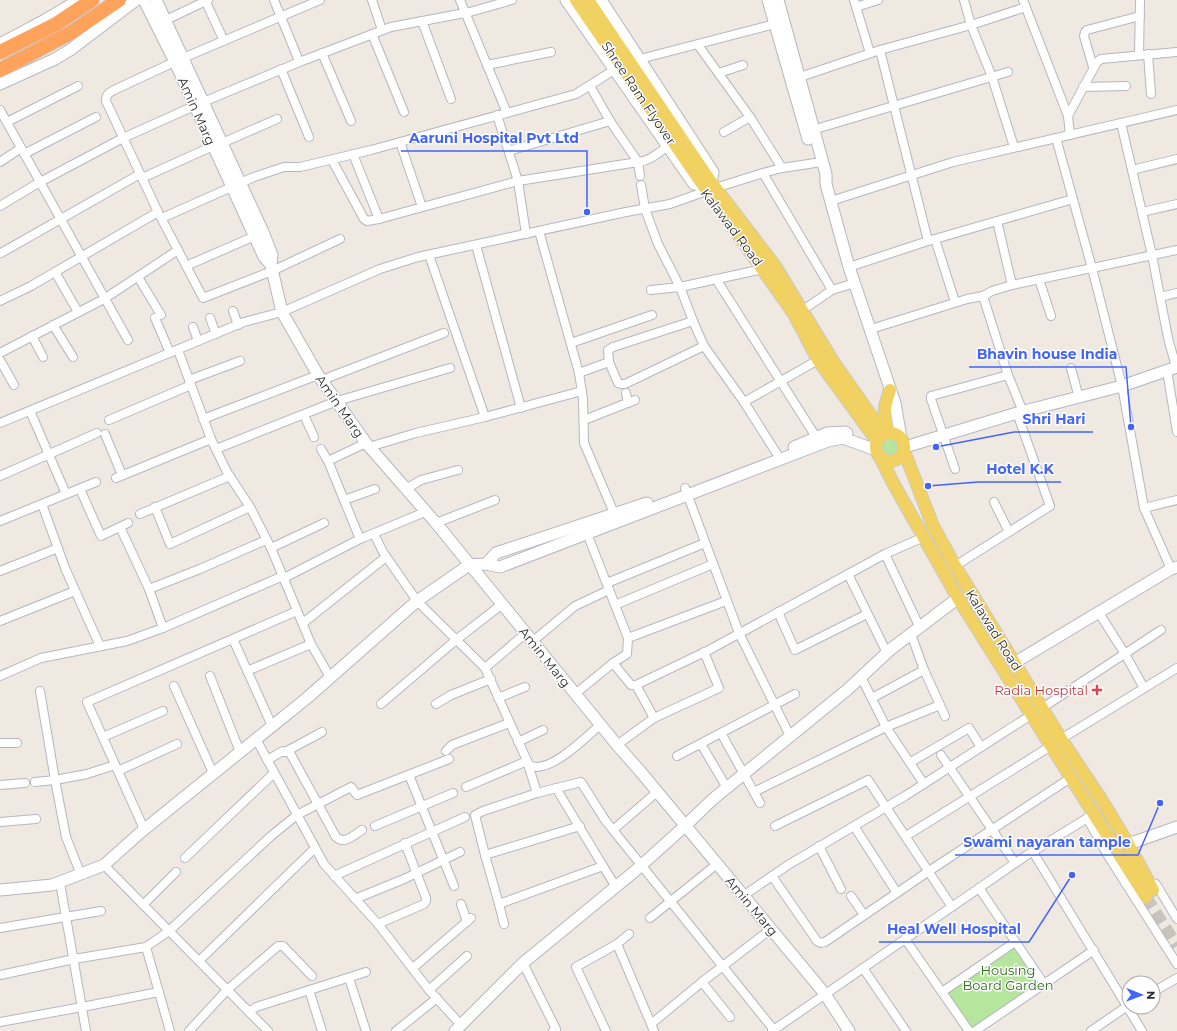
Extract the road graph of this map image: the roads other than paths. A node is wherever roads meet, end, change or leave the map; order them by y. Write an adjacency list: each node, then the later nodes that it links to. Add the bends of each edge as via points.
1 (79, 0): 34 (main road)
2 (92, 0): 37 (highway, via 56,24)
3 (118, 0): 50 (highway, via 72,32)
4 (136, 0): 56 (main road, via 70,50)
5 (144, 0): 44 (main road, Amin Marg)
6 (156, 0): 27 (main road, Amin Marg)
7 (206, 0): 27 (street); 33 (street)
8 (274, 0): 26 (street)
9 (320, 0): 26 (street)
10 (372, 0): 31 (street)
11 (460, 0): 24 (street)
12 (511, 0): 24 (street)
13 (566, 0): 51 (main road, Kalawad Road)
14 (576, 0): 104 (main road, Shree Ram Flyover)
15 (588, 0): 104 (main road, Shree Ram Flyover)
16 (601, 0): 43 (main road, Kalawad Road)
17 (768, 0): 29 (main road)
18 (778, 0): 54 (main road)
19 (878, 0): 22 (street)
20 (964, 0): 30 (street)
21 (1140, 0): 25 (street)
22 (855, 3): 41 (street)
23 (1025, 4): 30 (street); 70 (street)
24 (465, 12): 28 (street); 46 (street)
25 (1140, 16): 42 (street); 48 (street, via 1085,32)
26 (281, 17): 33 (street); 45 (street)
27 (166, 20): 44 (main road, Amin Marg)
28 (422, 21): 31 (street); 62 (street)
29 (775, 24): 35 (street); 78 (main road)
30 (972, 25): 36 (street); 55 (street)
31 (382, 30): 32 (street)
32 (372, 34): 40 (street); 67 (street)
33 (224, 40): 44 (street)
34 (0, 44)
35 (698, 44): 43 (street); 53 (street)
36 (880, 50): 41 (street); 64 (street)
37 (0, 52)
38 (550, 52): 46 (street)
39 (1177, 52): 42 (street)
40 (322, 53): 45 (street); 74 (street)
41 (870, 53): 54 (street)
42 (1144, 55): 48 (street, via 1102,59); 61 (street)
43 (640, 59): 104 (main road, Kalawad Road, via 713,172)
44 (179, 60): 63 (main road, Amin Marg); 82 (street, via 114,90 106,97)
45 (299, 62): 49 (street)
46 (487, 65): 68 (street)
47 (743, 65): 53 (street)
48 (1093, 67): 60 (street)
49 (281, 69): 63 (street); 81 (street)
50 (0, 70)
51 (614, 70): 58 (street); 86 (main road, Kalawad Road)
52 (1008, 72): 55 (street)
53 (719, 73): 72 (street)
54 (800, 77): 78 (main road)
55 (992, 77): 64 (street); 87 (street)
56 (0, 84)
57 (78, 86): 76 (street)
58 (590, 86): 68 (street, via 576,94); 75 (street)
59 (1126, 86): 60 (street)
60 (1083, 87): 70 (street)
61 (1151, 94)
62 (452, 98)
63 (199, 104): 82 (street); 85 (main road, Amin Marg)
64 (894, 106): 78 (street); 99 (street)
65 (0, 110): 76 (street)
66 (1177, 110): 77 (street)
67 (404, 112)
68 (507, 113): 69 (street)
69 (497, 115): 84 (street); 89 (street)
70 (1068, 116): 80 (street)
71 (96, 117): 88 (street)
72 (750, 117): 79 (street); 96 (street)
73 (277, 119): 85 (street)
74 (351, 121)
75 (610, 121): 89 (street); 94 (street)
76 (7, 122): 88 (street)
77 (1121, 123): 80 (street); 97 (street)
78 (810, 131): 95 (main road); 106 (main road, via 826,174)
79 (724, 132)
80 (1070, 135): 83 (street)
81 (309, 137)
82 (123, 138): 100 (street); 103 (street)
83 (1056, 138): 87 (street); 108 (street)
84 (400, 142): 90 (street); 112 (street)
85 (218, 145): 100 (street); 107 (main road, Amin Marg)
86 (668, 146): 94 (street, via 645,162); 104 (main road, Kalawad Road, via 694,184)
87 (1014, 148): 99 (street, via 953,162)
88 (23, 151): 93 (street); 103 (street)
89 (509, 151): 102 (street)
90 (353, 154): 92 (street); 117 (street)
91 (1177, 159): 97 (street)
92 (332, 160): 107 (street, via 300,167 284,167); 117 (street, via 364,219)
93 (0, 162)
94 (638, 162): 101 (street); 102 (street)
95 (815, 163): 96 (street); 106 (main road, via 819,177)
96 (782, 168): 98 (street)
97 (1132, 170): 114 (street)
98 (763, 173): 104 (street); 144 (street)
99 (912, 175): 109 (street); 123 (street)
100 (141, 176): 115 (street); 116 (street)
101 (640, 176)
102 (518, 181): 112 (street); 120 (street)
103 (40, 182): 111 (street); 116 (street)
104 (706, 183): 113 (street, via 670,204); 135 (main road, Kalawad Road); 151 (main road, Kalawad Road, via 775,266)
105 (642, 184): 113 (street)
106 (826, 184): 109 (main road)
107 (237, 185): 115 (street); 121 (main road, Amin Marg); 133 (main road, Amin Marg, via 272,255)
108 (1073, 199): 118 (street); 134 (street)
109 (831, 201): 132 (main road)
110 (1177, 204): 114 (street)
111 (0, 206)
112 (422, 207): 117 (street)
113 (645, 209): 119 (street); 142 (street, via 658,244)
114 (1142, 212): 129 (street)
115 (160, 215): 125 (street); 130 (street)
116 (62, 219): 127 (street); 130 (street)
117 (379, 219)
118 (997, 221): 123 (street); 141 (street)
119 (539, 231): 120 (street); 168 (street)
120 (526, 234): 124 (street)
121 (255, 236): 131 (street); 133 (main road, Amin Marg)
122 (340, 239): 133 (street)
123 (932, 240): 132 (street); 150 (street)
124 (476, 245): 128 (street); 195 (street)
125 (178, 250): 131 (street); 137 (street)
126 (1177, 250): 129 (street)
127 (1, 253)
128 (429, 255): 154 (street, via 380,269); 199 (street)
129 (1152, 255): 134 (street); 147 (street)
130 (81, 257): 136 (street); 148 (street)
131 (186, 266): 133 (street, via 203,298)
132 (849, 267): 140 (main road)
133 (272, 268): 154 (main road, Amin Marg)
134 (1092, 268): 139 (street); 187 (street)
135 (763, 269): 138 (street); 175 (main road, Kalawad Road, via 794,314)
136 (55, 272): 149 (street); 153 (street)
137 (138, 277): 148 (street); 170 (street)
138 (716, 279): 142 (street); 184 (street)
139 (1039, 279): 141 (street); 156 (street)
140 (855, 283): 144 (street); 162 (main road)
141 (1012, 285): 146 (street)
142 (680, 286): 143 (street); 158 (street)
143 (651, 290)
144 (832, 290): 151 (street)
145 (1177, 293): 147 (street)
146 (983, 296): 150 (street); 182 (street)
147 (1160, 297): 180 (street)
148 (104, 299): 153 (street); 166 (street)
149 (0, 301)
150 (955, 302): 162 (street)
151 (803, 310): 209 (main road, Kalawad Road)
152 (233, 311): 159 (street)
153 (78, 312): 160 (street)
154 (282, 312): 159 (street); 183 (main road, Amin Marg)
155 (652, 315): 168 (street)
156 (1050, 316)
157 (210, 318): 164 (street)
158 (693, 321): 169 (street); 177 (street, via 613,347 608,350)
159 (238, 323): 164 (street)
160 (53, 325): 165 (street); 172 (street)
161 (193, 327): 167 (street)
162 (871, 329): 188 (main road)
163 (444, 333): 183 (street)
164 (212, 334): 167 (street)
165 (32, 336): 171 (street); 173 (street)
166 (128, 340)
167 (198, 340): 170 (street)
168 (571, 343): 181 (street)
169 (704, 346): 177 (street, via 625,384 618,383); 193 (street)
170 (174, 351): 185 (street); 196 (street)
171 (0, 353)
172 (72, 356)
173 (43, 357)
174 (0, 360): 186 (street)
175 (818, 360): 184 (street); 209 (main road, Kalawad Road)
176 (240, 361): 185 (street)
177 (609, 362): 181 (street)
178 (450, 368): 192 (street)
179 (1071, 368): 191 (street)
180 (1173, 368): 187 (main road); 194 (street)
181 (579, 373): 189 (street)
182 (1008, 375): 197 (street); 205 (street, via 931,396)
183 (320, 377): 192 (main road, Amin Marg); 200 (street)
184 (780, 380): 193 (street); 207 (street)
185 (190, 383): 200 (street); 201 (street)
186 (14, 385)
187 (1122, 386): 191 (main road); 236 (street)
188 (890, 390): 209 (main road, via 884,409 885,423); 211 (main road)
189 (582, 391): 195 (street); 202 (street)
190 (626, 393): 202 (street, via 631,402)
191 (1079, 398): 197 (main road)
192 (337, 401): 198 (street); 210 (main road, Amin Marg)
193 (744, 402): 215 (street)
194 (1175, 402): 204 (street)
195 (521, 408): 199 (street)
196 (30, 411): 203 (street); 214 (street)
197 (1020, 413): 205 (main road); 243 (street, via 1050,506)
198 (304, 414): 206 (street); 212 (street)
199 (485, 417): 210 (street)
200 (203, 419): 208 (street)
201 (109, 420)
202 (584, 420): 238 (street, via 584,443)
203 (0, 423)
204 (1177, 432)
205 (944, 436): 211 (main road); 217 (street)
206 (314, 437)
207 (816, 437): 209 (main road, via 827,433 845,432); 215 (main road)
208 (211, 439): 212 (street); 214 (street, via 119,477 101,433)
209 (881, 444): 211 (main road, via 893,433); 211 (main road, via 890,462 899,459); 223 (main road, Kalawad Road); 227 (main road, via 842,438 828,441)
210 (368, 445): 216 (street); 226 (main road, Amin Marg)
211 (904, 445): 219 (main road, Kalawad Road)
212 (216, 449): 221 (street)
213 (321, 449): 216 (street)
214 (49, 454): 220 (street); 228 (street)
215 (777, 454): 227 (main road)
216 (328, 462): 229 (street)
217 (955, 469)
218 (458, 470): 226 (street, via 427,478)
219 (912, 472): 223 (main road); 257 (main road, Kalawad Road, via 933,526)
220 (0, 476)
221 (230, 476): 234 (street); 235 (street)
222 (96, 482): 224 (street)
223 (893, 483): 246 (main road, Kalawad Road)
224 (80, 489): 228 (street); 263 (street, via 101,536 124,525)
225 (375, 489): 229 (street)
226 (406, 489): 237 (main road, Amin Marg)
227 (686, 491): 238 (main road); 249 (street); 254 (main road, via 500,567)
228 (66, 494): 233 (street)
229 (344, 500): 248 (street)
230 (495, 500): 242 (street)
231 (1177, 500): 236 (street)
232 (994, 502): 243 (street)
233 (42, 504): 240 (street); 250 (street)
234 (155, 507): 235 (street, via 170,544); 239 (street)
235 (250, 507): 247 (street)
236 (1144, 508): 258 (street)
237 (426, 512): 242 (main road, Amin Marg); 244 (street)
238 (614, 513): 254 (main road, via 496,553)
239 (140, 514)
240 (0, 522)
241 (324, 523): 251 (street)
242 (436, 524): 256 (main road, Amin Marg)
243 (1009, 532): 257 (street)
244 (374, 534): 248 (street); 253 (street)
245 (588, 536): 262 (street)
246 (924, 537): 252 (street); 265 (main road, Kalawad Road)
247 (266, 540): 251 (street); 263 (street)
248 (360, 540): 261 (street)
249 (705, 543): 255 (street); 262 (street)
250 (58, 548): 259 (street); 264 (street)
251 (270, 548): 261 (street)
252 (885, 554): 260 (street); 278 (street)
253 (386, 557): 266 (street); 275 (street)
254 (486, 564): 256 (main road)
255 (713, 564): 267 (street); 269 (street)
256 (469, 566): 266 (main road); 268 (main road, Amin Marg)
257 (955, 566): 290 (main road, Kalawad Road)
258 (1174, 568): 272 (main road)
259 (0, 571)
260 (848, 574): 271 (street); 273 (street)
261 (283, 577): 270 (street); 276 (street)
262 (608, 587): 269 (street); 280 (street)
263 (149, 589): 276 (street)
264 (75, 591): 274 (street); 285 (street)
265 (958, 598): 278 (main road); 315 (main road, Kalawad Road)
266 (417, 601): 283 (street); 297 (main road)
267 (726, 601): 279 (street); 281 (street)
268 (501, 605): 280 (main road, Amin Marg); 283 (street)
269 (615, 605): 281 (street)
270 (297, 611): 275 (street); 282 (street)
271 (778, 612): 273 (street, via 795,650); 279 (street)
272 (1099, 613): 288 (street); 290 (main road)
273 (867, 614): 287 (street)
274 (0, 620)
275 (303, 624): 284 (street)
276 (163, 628): 285 (street)
277 (1161, 630): 288 (street)
278 (915, 631): 287 (main road); 293 (street)
279 (739, 633): 286 (street); 311 (street)
280 (530, 637): 291 (street); 305 (main road, Amin Marg)
281 (628, 638): 289 (street, via 627,654)
282 (233, 639): 294 (street); 326 (street, via 87,702)
283 (456, 640): 291 (street); 309 (street)
284 (311, 644): 294 (street); 297 (street)
285 (100, 646): 295 (street, via 46,657)
286 (704, 652): 300 (street); 317 (street, via 719,688)
287 (887, 653): 298 (main road)
288 (1125, 654): 303 (street); 313 (street)
289 (613, 663): 300 (street, via 627,682); 305 (street)
290 (1014, 663): 313 (main road, Kalawad Road)
291 (485, 668): 299 (street)
292 (1177, 668): 303 (street)
293 (924, 670): 308 (street); 312 (street)
294 (247, 671): 320 (street)
295 (0, 676)
296 (210, 676): 338 (street)
297 (330, 677): 320 (main road)
298 (862, 677): 308 (street); 325 (main road)
299 (491, 679): 307 (street); 310 (street)
300 (636, 685): 317 (street)
301 (174, 686): 347 (street)
302 (525, 687): 307 (street)
303 (1144, 688): 331 (street)
304 (40, 691): 352 (street)
305 (575, 694): 319 (main road, Amin Marg)
306 (795, 694): 311 (street)
307 (498, 698): 318 (street)
308 (872, 698): 321 (street)
309 (381, 704)
310 (436, 704)
311 (774, 704): 324 (street); 325 (street)
312 (940, 705): 316 (street); 321 (street)
313 (1042, 708): 331 (main road, Kalawad Road)
314 (164, 711): 326 (street)
315 (1031, 715): 331 (main road, Kalawad Road); 335 (street)
316 (944, 716)
317 (654, 718): 334 (street)
318 (509, 723): 328 (street); 337 (street, via 452,745)
319 (600, 725): 334 (main road, Amin Marg); 343 (street, via 570,751 550,764 533,768)
320 (272, 726): 327 (main road)
321 (886, 727): 344 (street); 361 (street)
322 (543, 730): 328 (street)
323 (322, 732): 336 (street)
324 (721, 733): 333 (street); 349 (street)
325 (790, 736): 349 (main road)
326 (103, 737): 345 (street)
327 (256, 739): 338 (main road); 342 (street)
328 (518, 742): 343 (street)
329 (0, 743): 330 (street)
330 (17, 743)
331 (1056, 743): 351 (main road, Kalawad Road); 364 (street); 386 (main road, Kalawad Road, via 1101,799)
332 (177, 744): 345 (street)
333 (701, 744): 340 (street); 359 (street)
334 (617, 745): 360 (main road, Amin Marg)
335 (981, 747): 344 (street, via 969,728); 346 (street)
336 (287, 751): 342 (street); 366 (street)
337 (446, 751)
338 (240, 752): 347 (main road)
339 (941, 755): 346 (street)
340 (677, 756)
341 (449, 759): 350 (street)
342 (267, 760): 348 (street)
343 (527, 761): 357 (street); 363 (street)
344 (911, 762): 355 (street)
345 (117, 768): 352 (street); 380 (street)
346 (949, 768): 355 (street); 364 (street)
347 (213, 773): 380 (main road)
348 (274, 773): 369 (street); 393 (street)
349 (744, 774): 359 (main road); 361 (street)
350 (409, 775): 366 (street, via 357,795 351,787); 367 (street)
351 (1072, 777): 370 (main road, Kalawad Road); 381 (street)
352 (55, 780): 353 (street); 403 (street, via 66,837)
353 (35, 782)
354 (25, 783): 356 (street)
355 (924, 784): 368 (street)
356 (0, 785)
357 (466, 787)
358 (556, 788): 363 (street); 375 (street); 383 (street, via 581,782)
359 (726, 788): 376 (main road)
360 (657, 792): 376 (main road, Amin Marg); 383 (street)
361 (754, 792): 365 (street)
362 (453, 793): 367 (street)
363 (537, 793): 392 (street, via 475,814)
364 (969, 796): 381 (street); 385 (street)
365 (760, 802)
366 (318, 804): 369 (street); 382 (street, via 339,841 344,841)
367 (421, 806): 374 (street); 384 (street)
368 (886, 807): 377 (street, via 868,780); 378 (street); 385 (street)
369 (297, 815): 389 (street); 431 (street)
370 (1091, 816): 391 (street); 412 (main road, Kalawad Road); 442 (street, via 1107,854)
371 (464, 817): 384 (street)
372 (36, 819): 373 (street)
373 (0, 822)
374 (375, 826)
375 (580, 826): 392 (street); 398 (street)
376 (685, 826): 396 (main road, Amin Marg); 399 (main road)
377 (775, 826)
378 (854, 826): 388 (street); 413 (street)
379 (1177, 827): 386 (main road, via 1134,842)
380 (144, 829): 397 (main road)
381 (992, 829): 395 (street); 400 (street)
382 (362, 830)
383 (613, 830): 399 (street)
384 (432, 831): 387 (street); 394 (street)
385 (906, 836): 400 (street)
386 (1127, 842): 412 (main road, Kalawad Road)
387 (405, 843): 402 (street); 404 (street)
388 (819, 846): 405 (street); 410 (street)
389 (315, 848): 404 (street); 440 (street)
390 (460, 852): 394 (street)
391 (1033, 852): 395 (street); 437 (street)
392 (485, 854): 419 (street)
393 (186, 858)
394 (443, 860): 402 (street); 407 (street)
395 (1015, 863): 409 (street)
396 (717, 864): 414 (main road, Amin Marg); 417 (street)
397 (104, 865): 403 (main road); 420 (street)
398 (603, 866): 408 (street); 419 (street)
399 (641, 866): 408 (main road); 417 (street)
400 (929, 870): 413 (street); 421 (street)
401 (176, 872): 420 (street)
402 (417, 873): 416 (street); 427 (street, via 426,898 424,904)
403 (81, 875): 406 (main road)
404 (334, 876): 416 (street)
405 (772, 876): 414 (street); 423 (street, via 821,943)
406 (60, 882): 411 (main road); 424 (street)
407 (454, 886)
408 (616, 887): 441 (main road)
409 (979, 888): 421 (street); 434 (street)
410 (841, 889)
411 (0, 890)
412 (1149, 890): 426 (street, via 1156,884)
413 (897, 893): 423 (street)
414 (744, 896): 430 (main road, Amin Marg)
415 (851, 896): 423 (street)
416 (355, 899): 427 (street)
417 (670, 902): 425 (street); 443 (street)
418 (461, 904): 444 (street, via 469,920)
419 (499, 904): 428 (street)
420 (143, 905): 431 (street)
421 (952, 906): 433 (street)
422 (101, 911): 424 (street)
423 (864, 915)
424 (66, 916): 429 (street); 439 (street)
425 (650, 918)
426 (1177, 919)
427 (378, 924): 444 (street)
428 (504, 924)
429 (0, 928)
430 (771, 929): 443 (street); 460 (main road, Amin Marg)
431 (169, 931): 436 (street); 440 (street)
432 (629, 934): 435 (street)
433 (905, 939): 445 (street); 458 (street)
434 (1015, 942): 452 (street); 458 (street)
435 (617, 944): 469 (street); 479 (street, via 576,966)
436 (146, 947): 439 (street); 457 (street)
437 (1094, 950): 452 (street); 459 (street)
438 (467, 956): 456 (street)
439 (74, 959): 447 (street); 462 (street)
440 (199, 961): 454 (street)
441 (523, 963): 468 (main road); 478 (street, via 556,1029)
442 (1177, 964)
443 (722, 966): 451 (street); 470 (street)
444 (413, 968): 456 (street)
445 (863, 968): 460 (street); 481 (street)
446 (366, 972): 449 (street)
447 (0, 976)
448 (312, 976): 454 (street, via 283,946 278,946)
449 (348, 978): 455 (street); 476 (street)
450 (1177, 978): 453 (street)
451 (702, 982): 466 (street); 469 (street)
452 (1044, 984): 483 (street)
453 (1161, 987)
454 (227, 990): 464 (street); 473 (street)
455 (309, 990): 464 (street, via 256,1007); 475 (street)
456 (429, 990): 461 (street)
457 (159, 992): 462 (street); 472 (street)
458 (942, 992): 482 (street)
459 (1121, 993)
460 (825, 994): 470 (street); 480 (main road, Amin Marg)
461 (437, 998): 468 (street); 477 (street)
462 (82, 1007): 467 (street); 471 (street)
463 (1121, 1011): 484 (street)
464 (249, 1012): 474 (street)
465 (1134, 1015): 485 (street)
466 (730, 1017)
467 (0, 1022)
468 (458, 1028)
469 (653, 1028)
470 (773, 1030)
471 (86, 1031)
472 (170, 1031)
473 (190, 1031)
474 (268, 1031)
475 (322, 1031)
476 (366, 1031)
477 (396, 1031)
478 (553, 1031)
479 (606, 1031)
480 (849, 1031)
481 (906, 1031)
482 (969, 1031)
483 (975, 1031)
484 (1091, 1031)
485 (1142, 1031)

